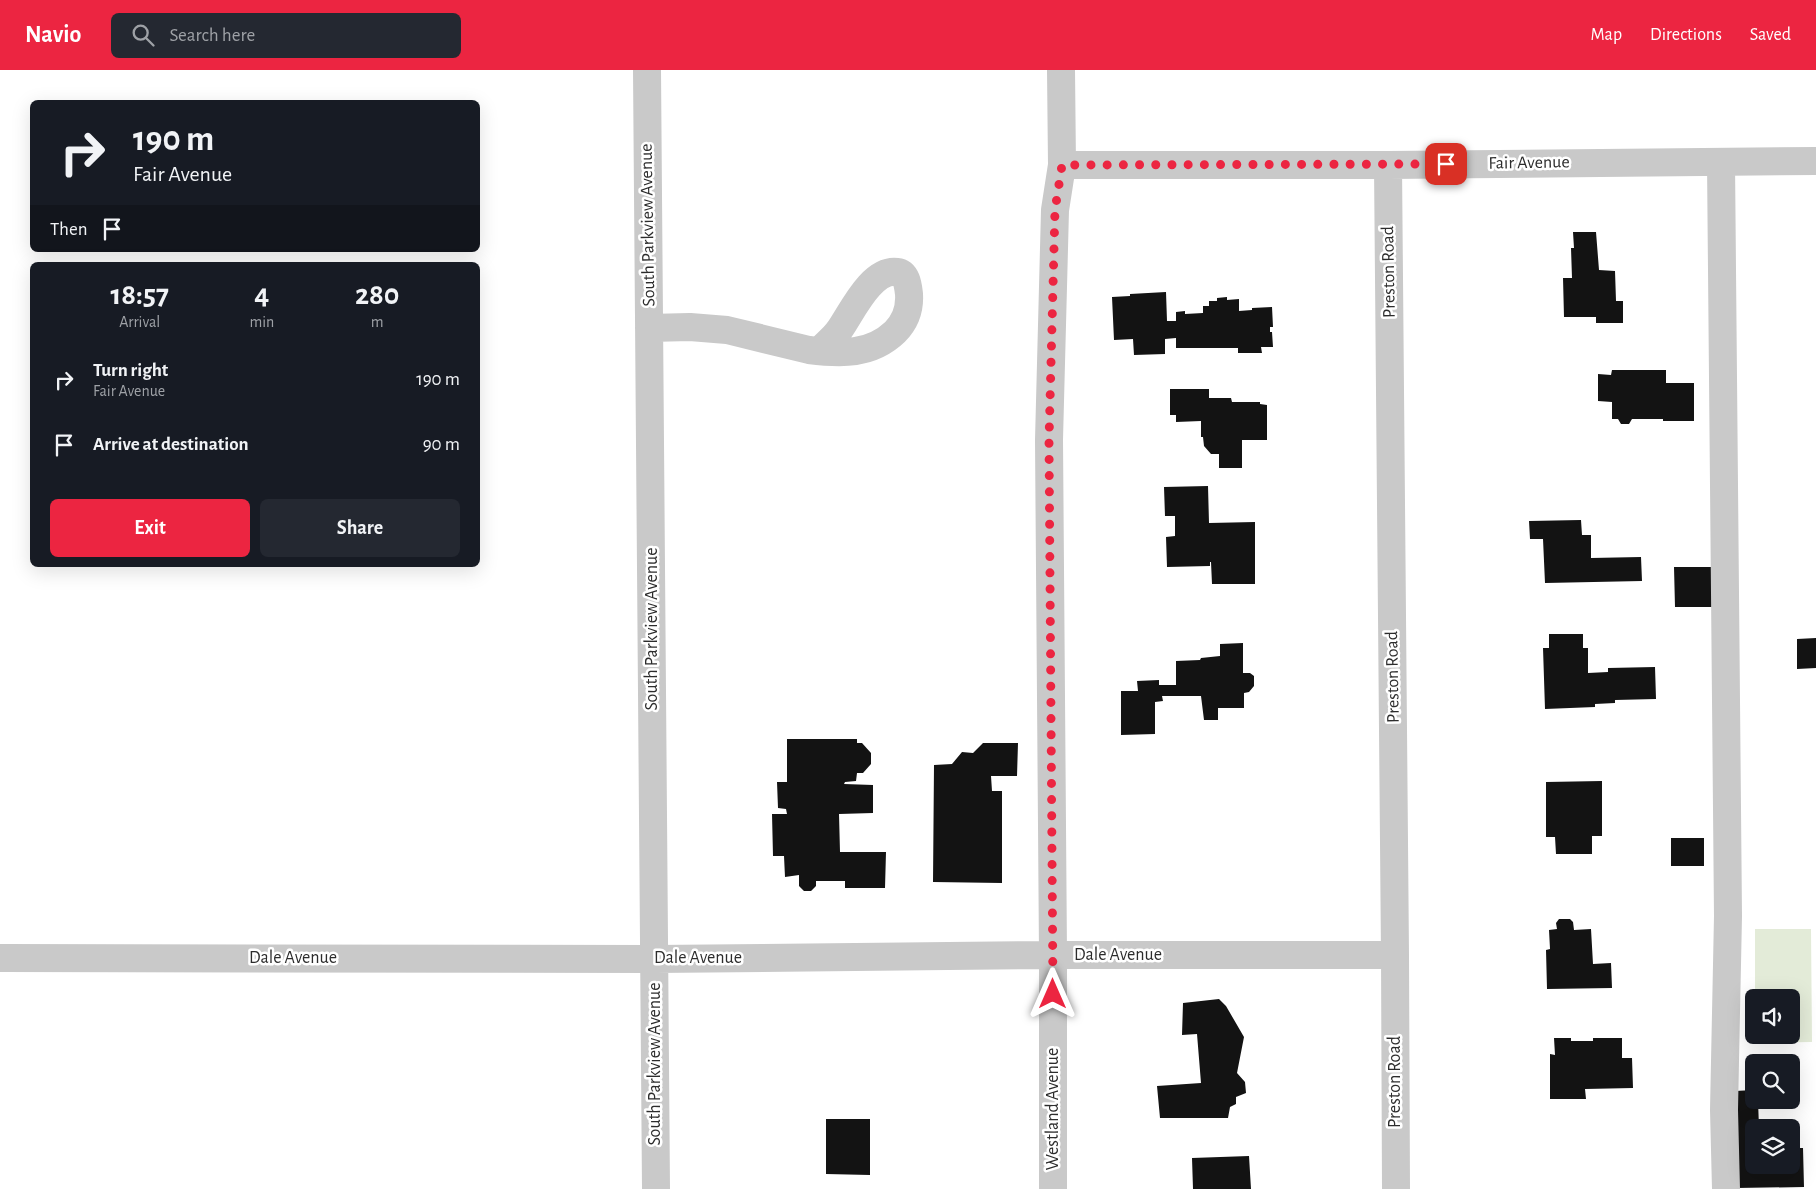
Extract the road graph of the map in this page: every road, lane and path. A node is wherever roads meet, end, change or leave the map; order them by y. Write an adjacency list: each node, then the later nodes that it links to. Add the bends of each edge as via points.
1 (647, 70): 7 (street, South Parkview Avenue)
2 (1061, 70): 6 (street, Westland Avenue)
3 (1816, 161): 4 (street, Fair Avenue)
4 (1722, 162): 5 (street, Fair Avenue); 16 (street, via 1728,916 1724,1110)
5 (1388, 164): 6 (street, Fair Avenue); 10 (street, Preston Road)
6 (1062, 165): 9 (street, Westland Avenue, via 1055,210 1049,440)
7 (649, 328): 8 (street, via 727,330); 12 (street, South Parkview Avenue)
8 (819, 351)
9 (1053, 955): 10 (street, Dale Avenue); 12 (street, Dale Avenue); 14 (street, Westland Avenue)
10 (1395, 955): 15 (street, Preston Road)
11 (0, 958): 12 (street, Dale Avenue)
12 (655, 959): 13 (street, South Parkview Avenue)
13 (656, 1189)
14 (1053, 1189)
15 (1396, 1189)
16 (1726, 1189)

